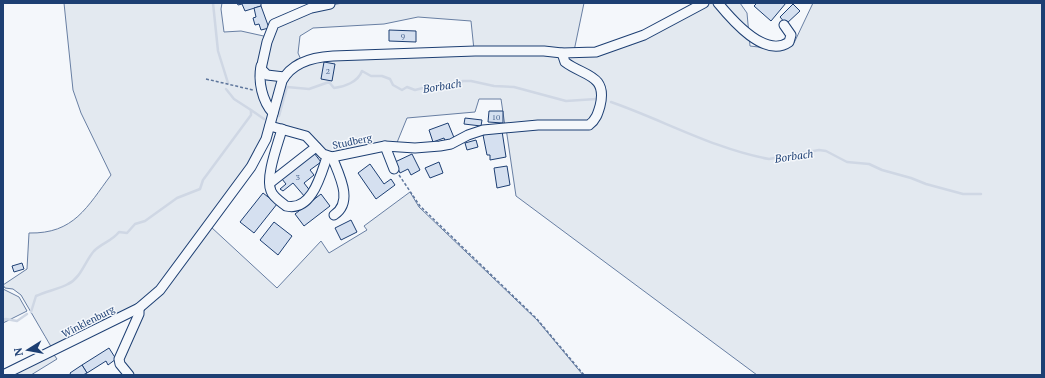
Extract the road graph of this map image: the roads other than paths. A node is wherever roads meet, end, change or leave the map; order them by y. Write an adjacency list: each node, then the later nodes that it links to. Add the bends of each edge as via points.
1 (704, 3): 5 (street, via 672,21 613,47 596,52)
2 (718, 3): 4 (street, via 752,38 763,44 780,46 789,42 790,35)
3 (330, 4): 6 (street, via 311,8 274,24)
4 (784, 25)
5 (562, 53): 7 (street, via 475,51 320,57 298,64); 11 (street, Studberg, via 565,62 595,78 601,87 601,103 591,123 580,126 538,125 483,130 452,144 440,146)
6 (261, 66): 7 (street, via 262,72 267,75); 8 (street, via 259,79 266,103)
7 (284, 77): 8 (street)
8 (273, 113): 9 (street)
9 (270, 126): 10 (street, Studberg); 17 (street, Winklenburg, via 259,153 240,184 160,290)
10 (282, 129): 12 (street, Studberg, via 306,136); 15 (street)
11 (385, 146): 13 (street, Studberg); 14 (street)
12 (316, 147): 13 (street, Studberg); 15 (street)
13 (330, 157): 15 (street, via 312,194 301,203 286,206 272,193); 16 (street, via 343,185 344,195 342,207)
14 (394, 169)
15 (270, 183)
16 (334, 215)
17 (139, 308): 18 (street, Winklenburg); 19 (street, via 139,314 119,359)
18 (3, 375)
19 (129, 375)

